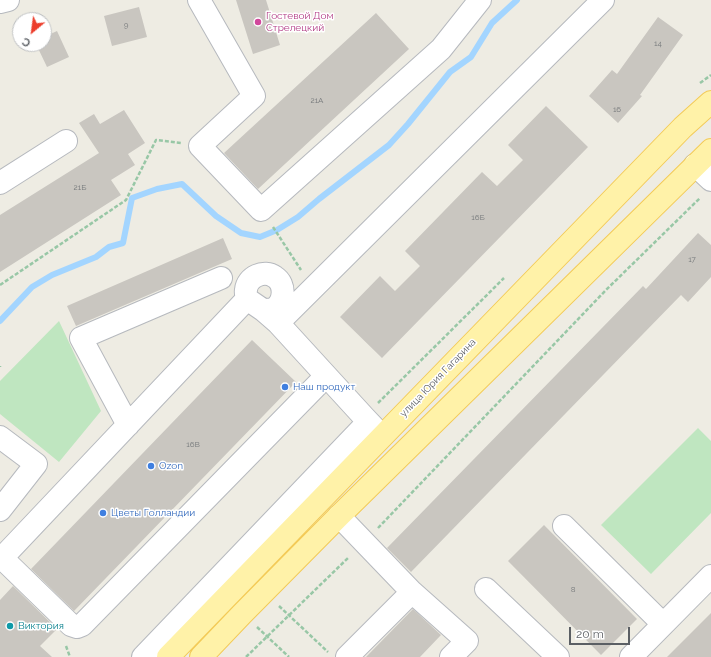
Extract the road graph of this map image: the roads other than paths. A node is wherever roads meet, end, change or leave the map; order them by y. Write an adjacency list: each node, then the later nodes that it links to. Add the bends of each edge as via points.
1 (8, 0): 5 (street)
2 (199, 0): 3 (street, via 254,96 200,146 262,210 441,49)
3 (480, 0)
4 (603, 0): 13 (street, via 313,288)
5 (0, 2)
6 (704, 94): 16 (main road, улица Юрия Гагарина, via 683,127)
7 (66, 141): 10 (street)
8 (711, 150): 9 (main road)
9 (695, 165): 11 (street); 19 (main road)
10 (0, 182)
11 (708, 186)
12 (221, 278): 15 (street, via 81,338)
13 (263, 311): 14 (street); 15 (street)
14 (326, 376): 16 (street); 21 (street, via 82,625 70,625)
15 (128, 425): 21 (street)
16 (372, 425): 26 (street); 27 (main road, улица Юрия Гагарина)
17 (0, 437): 18 (street, via 36,464)
18 (0, 510)
19 (339, 516): 24 (street); 28 (main road)
20 (564, 526): 25 (street)
21 (1, 557)
22 (711, 576): 25 (street)
23 (486, 589): 31 (street)
24 (412, 592): 29 (street); 30 (street, via 467,641)
25 (663, 624): 32 (street)
26 (143, 657)
27 (168, 657)
28 (202, 657)
29 (347, 657)
30 (451, 657)
31 (558, 657)
32 (631, 657)

